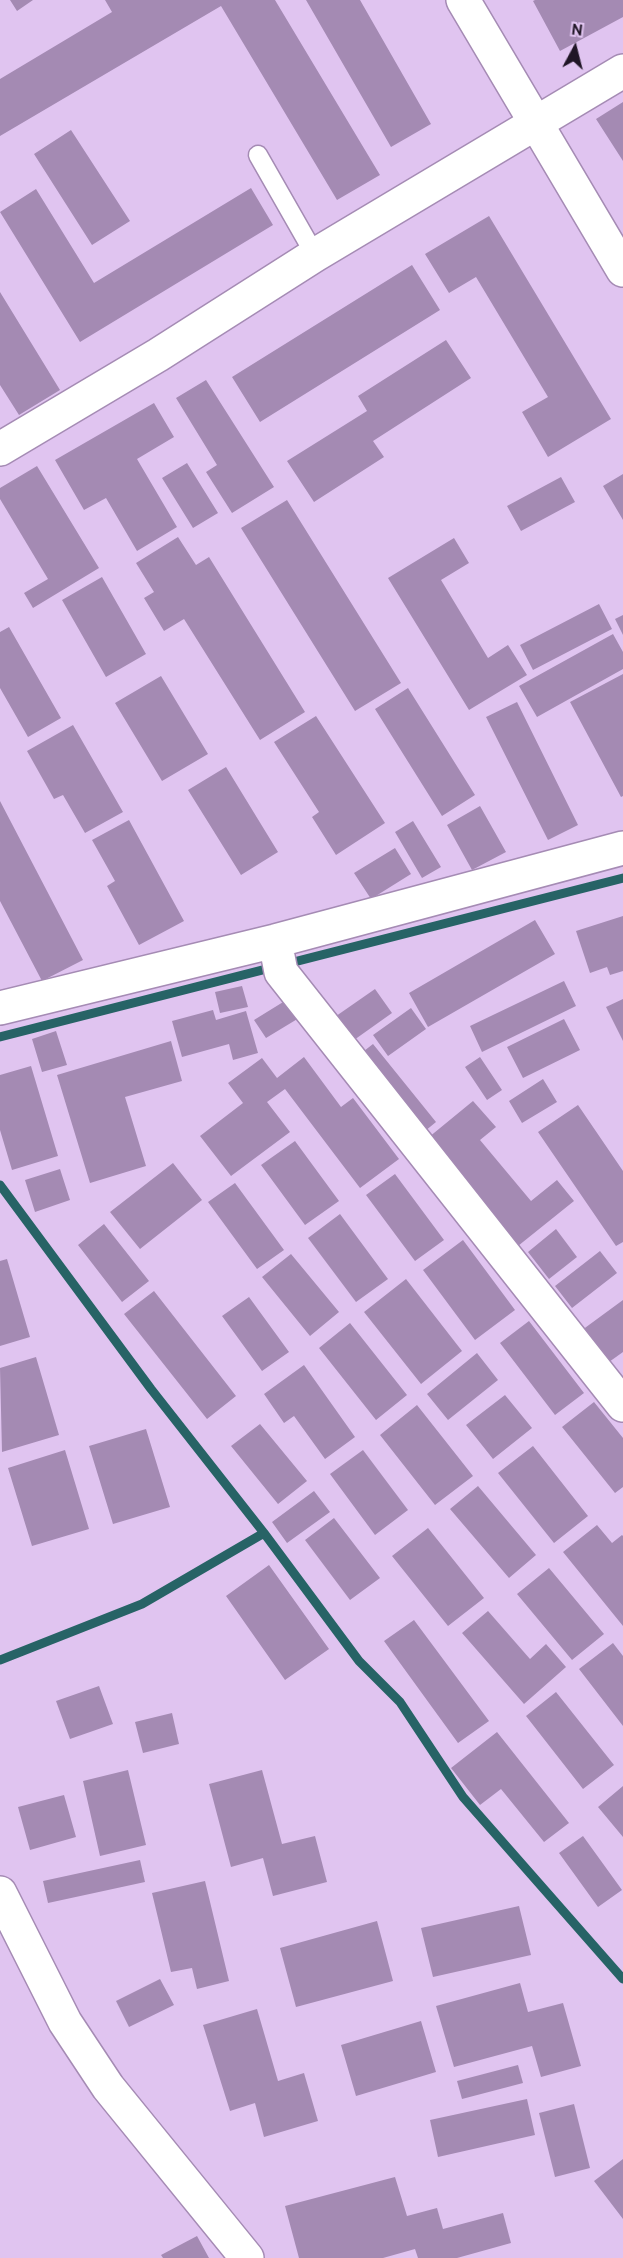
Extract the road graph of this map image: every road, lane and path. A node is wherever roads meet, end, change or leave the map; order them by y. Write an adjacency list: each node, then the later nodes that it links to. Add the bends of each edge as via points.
1 (464, 0): 3 (street)
2 (623, 70): 3 (street)
3 (536, 124): 5 (street); 6 (street)
4 (258, 156): 5 (lane)
5 (315, 255): 7 (street)
6 (623, 270)
7 (0, 450)
8 (623, 848): 9 (street)
9 (278, 957): 10 (street); 11 (street)
10 (0, 1008)
11 (623, 1406)
12 (0, 1893): 13 (street, via 65,2022 108,2087)
13 (247, 2258)

